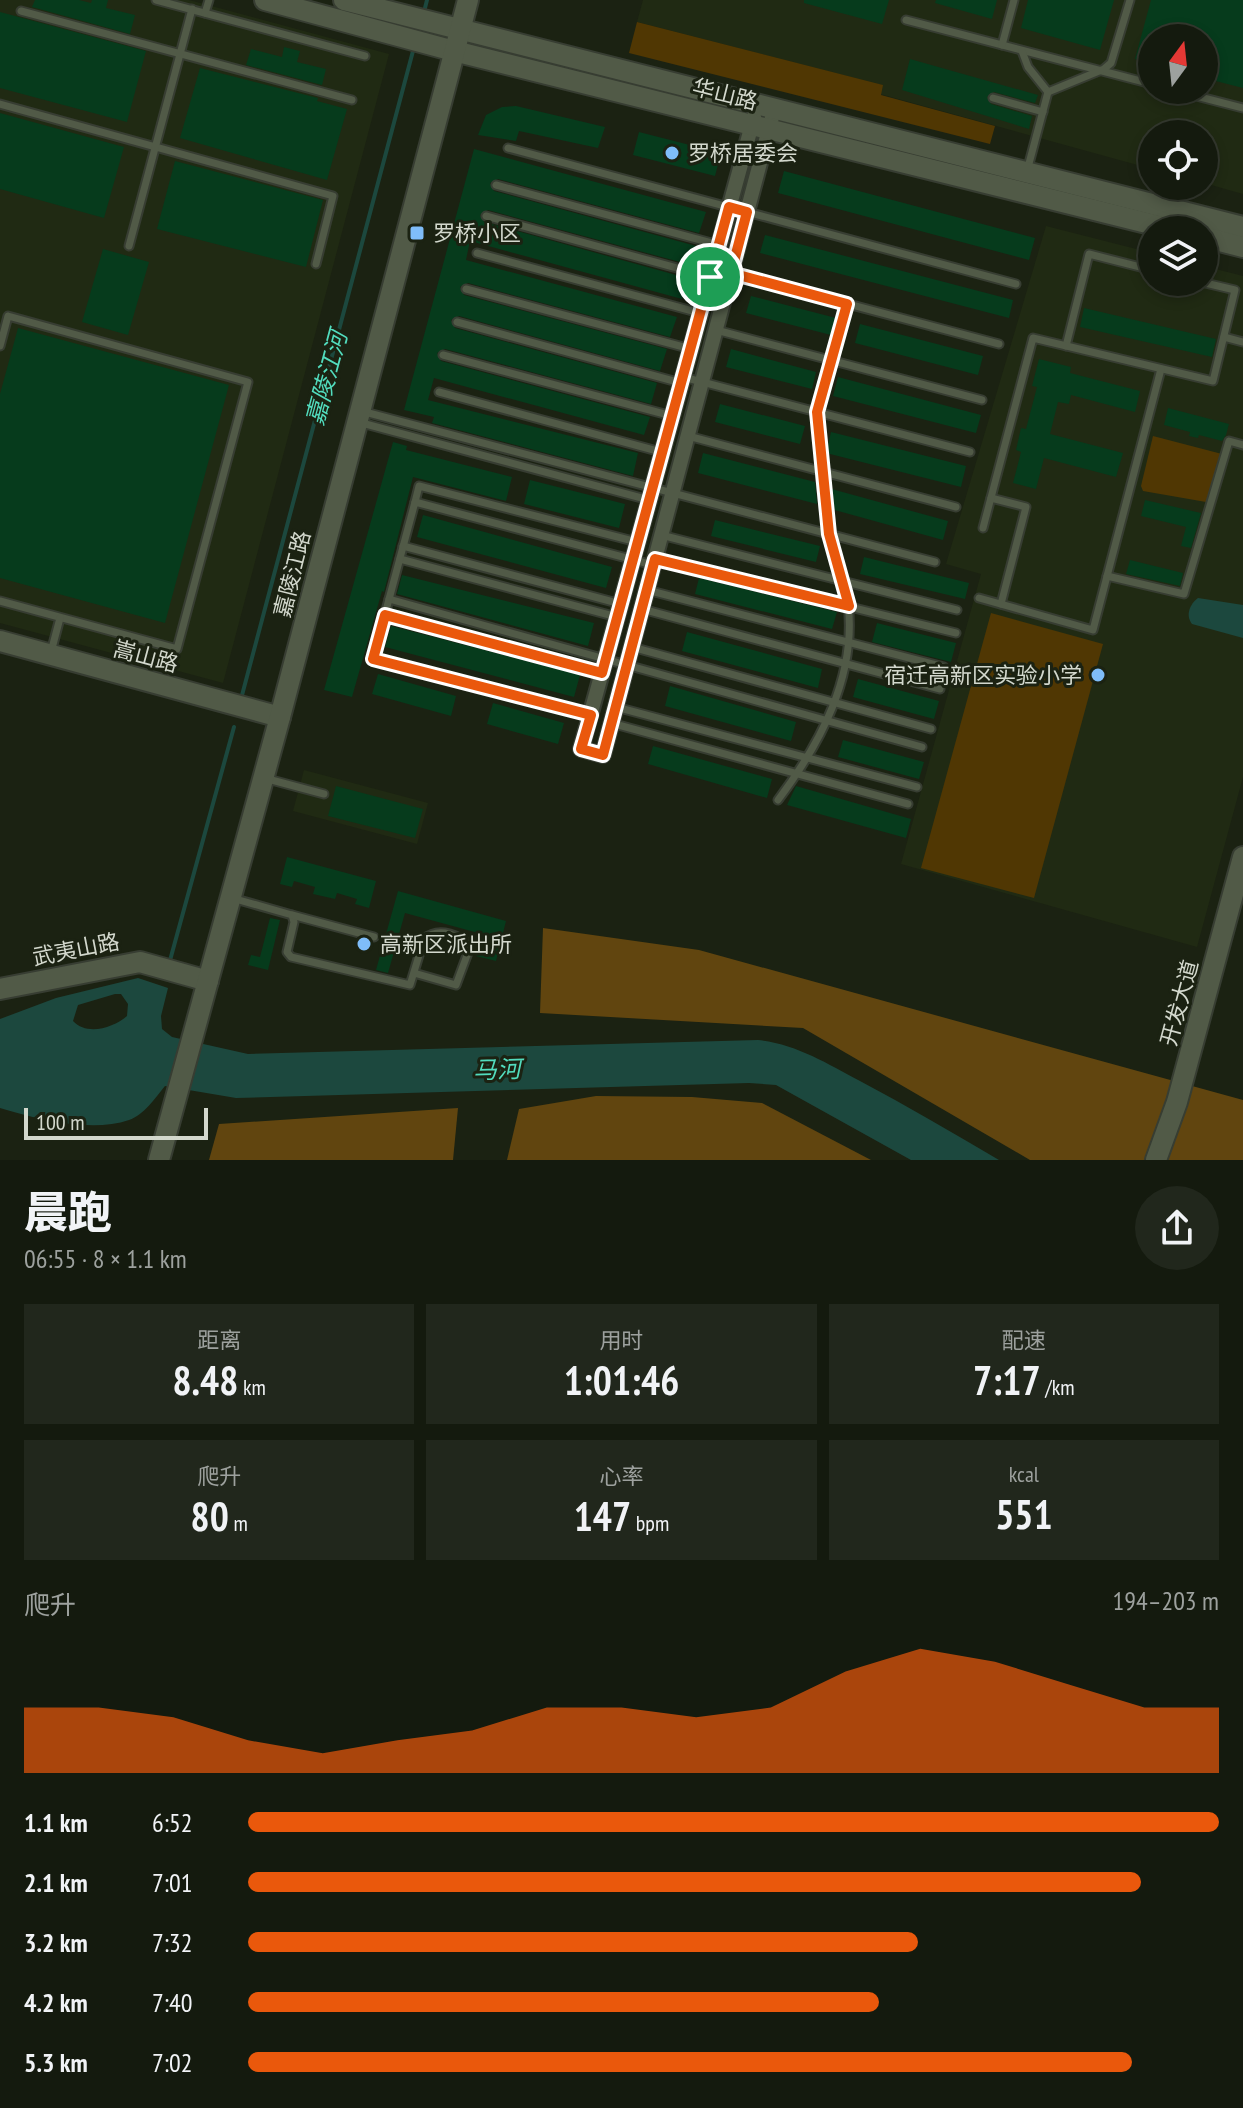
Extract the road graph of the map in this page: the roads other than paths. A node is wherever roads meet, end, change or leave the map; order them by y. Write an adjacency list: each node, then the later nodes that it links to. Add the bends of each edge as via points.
1 (156, 0): 8 (lane)
2 (209, 0): 11 (lane)
3 (265, 0): 15 (street, 华山路)
4 (344, 0): 13 (street, 华山路)
5 (468, 0): 13 (street, 嘉陵江路)
6 (1014, 0): 14 (lane)
7 (1130, 0): 19 (lane, via 1111,63)
8 (173, 2): 9 (lane)
9 (192, 9): 11 (lane); 17 (lane)
10 (21, 11): 17 (lane)
11 (205, 13): 18 (lane)
12 (906, 20): 14 (lane)
13 (459, 31): 15 (street, 嘉陵江路); 28 (street, 华山路)
14 (1002, 45): 16 (lane)
15 (454, 51): 28 (street, 华山路); 69 (street, 嘉陵江路)
16 (1022, 51): 19 (lane); 21 (lane)
17 (180, 54): 23 (lane); 29 (lane)
18 (365, 56)
19 (1100, 71): 20 (lane); 21 (lane)
20 (1138, 80)
21 (1048, 92): 27 (lane)
22 (993, 98): 27 (lane)
23 (352, 100)
24 (1218, 102): 26 (lane)
25 (0, 104): 29 (lane)
26 (1243, 108)
27 (1043, 112): 31 (lane)
28 (763, 117): 31 (street, 华山路); 33 (street); 34 (street)
29 (155, 147): 40 (lane); 43 (lane, via 333,196)
30 (508, 148): 33 (lane)
31 (1024, 183): 36 (street, 华山路); 37 (street, 华山路)
32 (496, 185): 39 (lane)
33 (729, 207): 34 (lane); 39 (street)
34 (747, 212): 45 (street); 47 (lane)
35 (486, 216): 46 (lane)
36 (1138, 218)
37 (1243, 227)
38 (1218, 241): 41 (street)
39 (719, 245): 46 (street)
40 (129, 246)
41 (1243, 247)
42 (477, 253): 52 (lane)
43 (316, 264)
44 (1138, 266): 59 (lane, via 1089,254)
45 (731, 273): 51 (lane); 54 (street)
46 (710, 277): 52 (street)
47 (1016, 284)
48 (1218, 285): 49 (lane)
49 (1239, 288): 55 (lane)
50 (466, 289): 60 (lane)
51 (847, 304): 57 (lane); 62 (lane)
52 (700, 313): 60 (street)
53 (457, 322): 64 (lane)
54 (716, 330): 62 (lane); 65 (street)
55 (1224, 337): 56 (lane); 63 (lane, via 1213,381)
56 (1243, 342)
57 (999, 344)
58 (0, 346): 102 (lane, via 8,316 248,382 177,649)
59 (1066, 346): 63 (lane); 78 (lane, via 1033,338)
60 (691, 349): 64 (street)
61 (443, 355): 70 (lane)
62 (831, 361): 67 (lane); 68 (lane)
63 (1161, 369): 90 (lane)
64 (682, 380): 65 (lane); 70 (street)
65 (702, 382): 68 (lane); 71 (street)
66 (439, 392): 73 (lane)
67 (982, 400)
68 (817, 412): 74 (lane); 75 (lane)
69 (358, 416): 77 (lane); 77 (lane); 116 (street, 嘉陵江路)
70 (672, 416): 73 (street)
71 (688, 436): 75 (lane); 76 (street)
72 (1243, 445): 90 (lane, via 1229,441 1184,594)
73 (662, 452): 77 (street)
74 (970, 452)
75 (821, 471): 80 (lane); 82 (lane)
76 (673, 493): 77 (lane); 82 (lane); 83 (street)
77 (651, 494): 84 (street)
78 (991, 498): 81 (lane); 96 (lane, via 1026,507)
79 (415, 502): 84 (lane, via 419,486); 85 (lane); 87 (lane)
80 (956, 507)
81 (983, 528)
82 (829, 534): 89 (lane); 91 (lane)
83 (661, 535): 88 (street); 91 (lane)
84 (638, 542): 87 (street)
85 (403, 546): 86 (lane); 99 (lane)
86 (400, 559): 94 (lane); 99 (lane)
87 (633, 559): 88 (lane); 99 (street)
88 (654, 562): 92 (street); 97 (lane)
89 (935, 562)
90 (1107, 576): 96 (lane, via 1093,630)
91 (844, 582): 97 (lane); 100 (lane)
92 (647, 590): 98 (street); 105 (lane)
93 (979, 598): 96 (lane)
94 (389, 599): 101 (lane); 110 (lane)
95 (0, 601): 102 (lane)
96 (1001, 604)
97 (849, 606): 103 (lane); 105 (lane)
98 (642, 609): 106 (street); 109 (lane)
99 (619, 610): 110 (street)
100 (957, 610)
101 (385, 615): 110 (lane); 115 (lane, via 373,659)
102 (60, 618): 107 (lane)
103 (956, 633)
104 (0, 641): 107 (street, 嵩山路)
105 (846, 641): 109 (lane); 111 (lane)
106 (632, 647): 108 (street); 113 (lane)
107 (51, 654): 116 (street, 嵩山路)
108 (627, 663): 110 (lane); 114 (street); 117 (lane)
109 (844, 663): 112 (lane); 113 (lane)
110 (604, 665): 115 (street)
111 (944, 667)
112 (940, 689)
113 (836, 703): 117 (lane); 119 (lane)
114 (616, 707): 118 (street); 121 (lane)
115 (591, 715): 118 (street, via 581,749 603,755)
116 (280, 717): 123 (street, 嘉陵江路)
117 (829, 720): 120 (lane); 121 (lane)
118 (611, 723): 122 (lane)
119 (931, 729)
120 (922, 747)
121 (807, 758): 122 (lane); 124 (lane)
122 (797, 774): 126 (lane); 127 (lane)
123 (262, 778): 125 (lane); 129 (street, 嘉陵江路)
124 (917, 787)
125 (324, 794)
126 (778, 800)
127 (908, 804)
128 (1243, 857): 136 (street, 开发大道, via 1177,1102)
129 (230, 898): 130 (lane); 133 (street, 嘉陵江路)
130 (292, 915): 131 (lane); 132 (lane, via 287,952 291,957 410,985)
131 (374, 937)
132 (414, 973): 132 (lane, via 428,936 446,933 466,942 469,950 456,985)
133 (208, 981): 134 (street, 武夷山路, via 140,962); 135 (street, 嘉陵江路)
134 (0, 989)
135 (159, 1160)
136 (1156, 1160)

